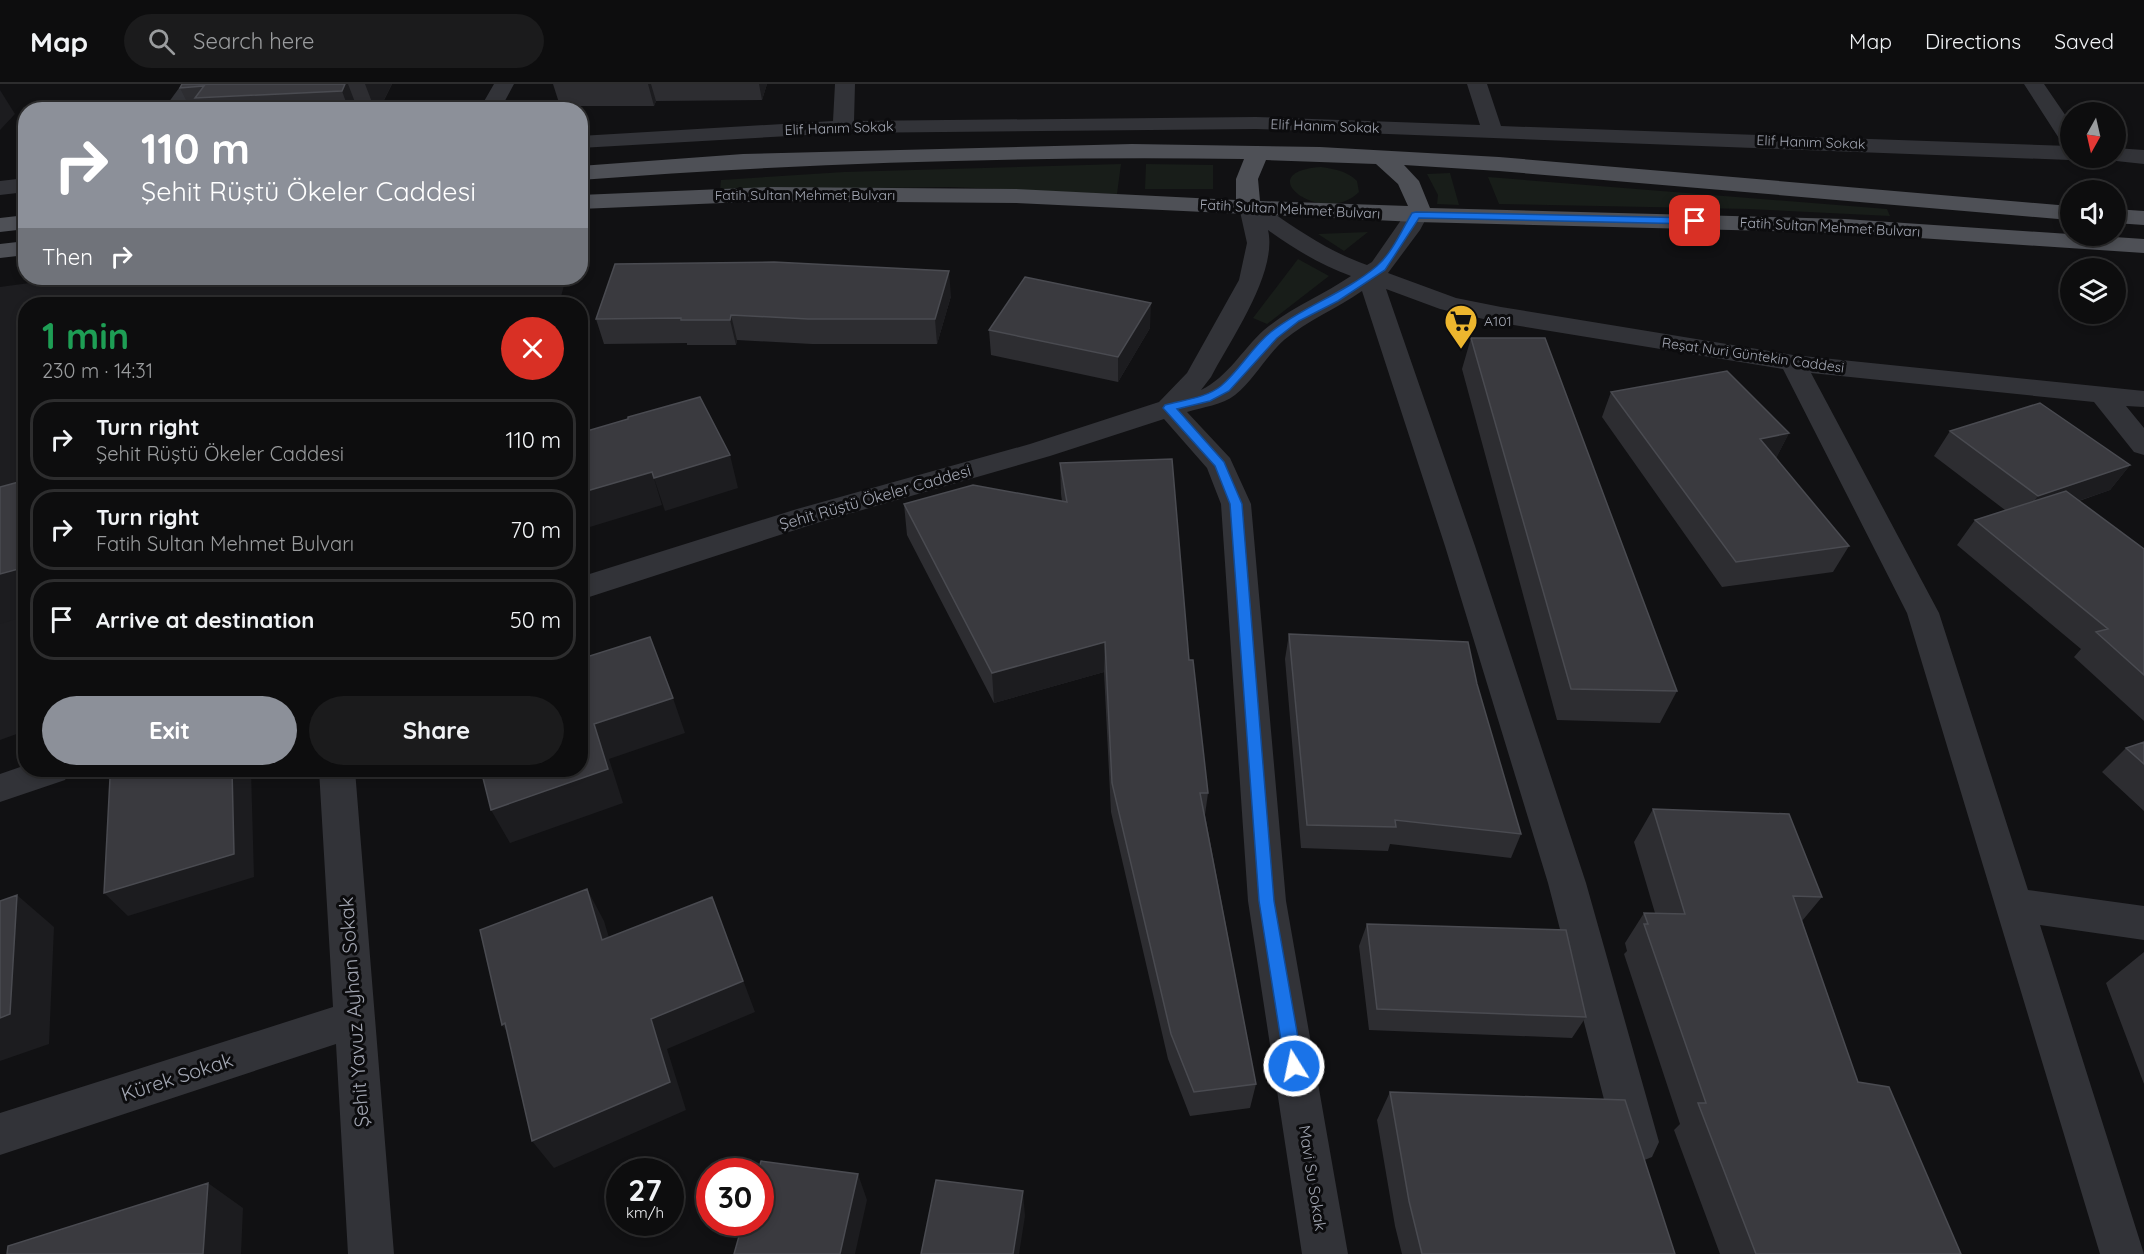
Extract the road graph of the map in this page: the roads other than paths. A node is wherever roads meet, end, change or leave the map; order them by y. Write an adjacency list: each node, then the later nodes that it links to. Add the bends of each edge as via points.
1 (192, 84): 6 (street)
2 (504, 84): 7 (street)
3 (845, 84): 10 (street)
4 (1477, 84): 12 (street)
5 (2034, 84): 9 (street)
6 (179, 102)
7 (494, 102)
8 (1256, 123): 10 (street, Elif Hanım Sokak); 11 (street, Elif Hanım Sokak); 14 (street)
9 (2060, 123)
10 (843, 127): 13 (street, Elif Hanım Sokak)
11 (1371, 127): 12 (street, Elif Hanım Sokak); 17 (street)
12 (1493, 132): 15 (street, Elif Hanım Sokak)
13 (588, 142)
14 (1259, 153): 17 (main road, Fatih Sultan Mehmet Bulvarı); 19 (main road, Fatih Sultan Mehmet Bulvarı, via 1132,151 743,161); 23 (main road, via 1246,176)
15 (2060, 153)
16 (2126, 156): 18 (street)
17 (1382, 157): 24 (main road, Fatih Sultan Mehmet Bulvarı); 25 (main road, via 1408,181 1419,206)
18 (2144, 157)
19 (588, 172)
20 (18, 186): 21 (street)
21 (0, 188)
22 (588, 202): 23 (main road, Fatih Sultan Mehmet Bulvarı, via 770,194 912,194)
23 (1250, 207): 25 (main road, Fatih Sultan Mehmet Bulvarı); 33 (street, Reşat Nuri Güntekin Caddesi, via 1298,241); 37 (street, Şehit Rüştü Ökeler Caddesi, via 1259,243 1251,280 1198,377)
24 (2060, 212)
25 (1416, 215): 30 (main road, Fatih Sultan Mehmet Bulvarı, via 1845,226); 33 (street, Şehit Rüştü Ökeler Caddesi, via 1381,267)
26 (2126, 217): 27 (main road)
27 (2144, 218)
28 (18, 223): 29 (main road)
29 (0, 225)
30 (2144, 246)
31 (18, 249): 32 (main road)
32 (0, 251)
33 (1369, 276): 34 (street, Reşat Nuri Güntekin Caddesi, via 1449,304 1501,315); 37 (street, Şehit Rüştü Ökeler Caddesi, via 1273,336 1225,388 1206,398); 47 (street, via 1567,883)
34 (1793, 363): 35 (street, Reşat Nuri Güntekin Caddesi); 43 (street, via 1923,613)
35 (2102, 394): 36 (street, Reşat Nuri Güntekin Caddesi); 38 (street)
36 (2144, 399)
37 (1169, 408): 39 (street, Şehit Rüştü Ökeler Caddesi, via 1040,450 807,516); 49 (street, Mavi Su Sokak, via 1220,465 1236,504 1267,901)
38 (2144, 446)
39 (588, 586)
40 (32, 777): 42 (street)
41 (338, 777): 45 (street, Şehit Yavuz Ayhan Sokak)
42 (0, 788)
43 (2015, 905): 44 (street); 50 (street)
44 (2144, 923)
45 (355, 1019): 46 (street, Kürek Sokak); 48 (street, Şehit Yavuz Ayhan Sokak)
46 (0, 1134)
47 (1646, 1176)
48 (371, 1254)
49 (1325, 1254)
50 (2123, 1254)

